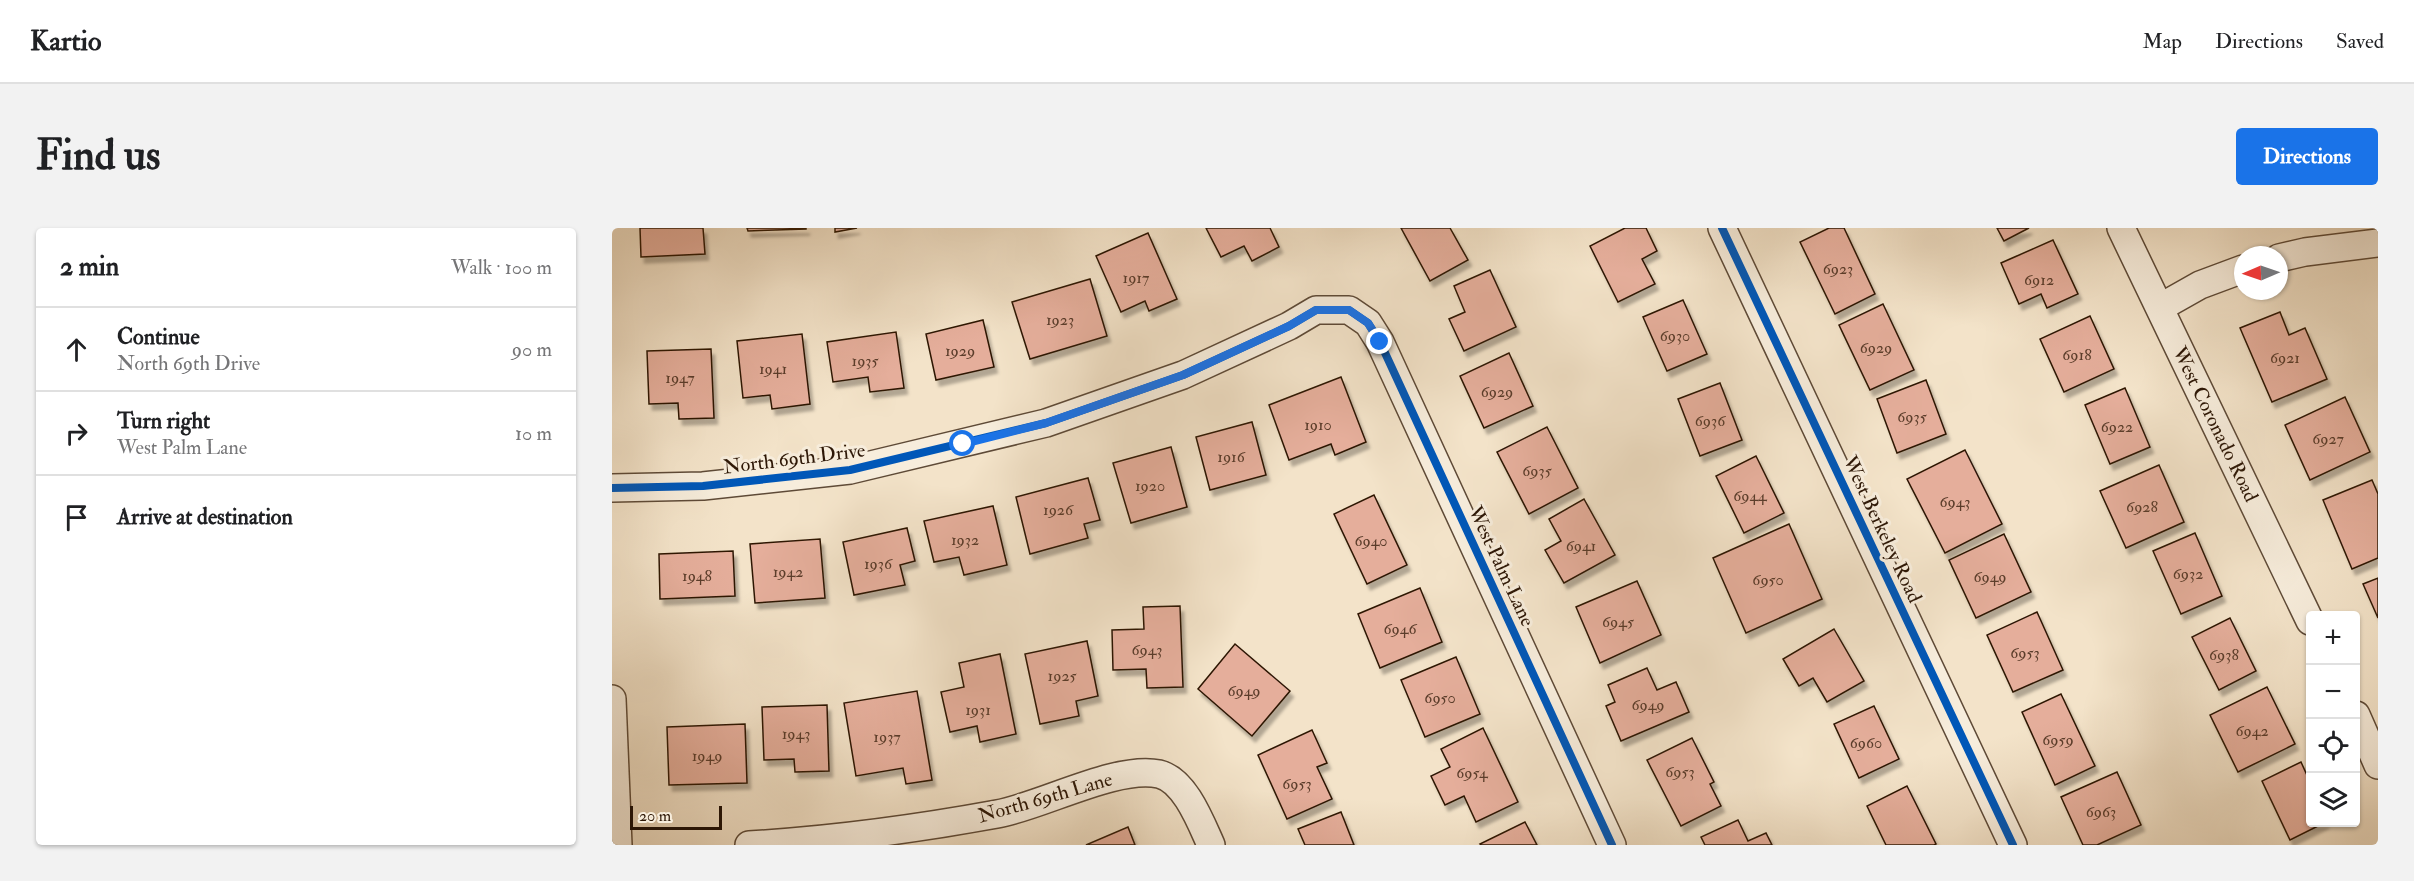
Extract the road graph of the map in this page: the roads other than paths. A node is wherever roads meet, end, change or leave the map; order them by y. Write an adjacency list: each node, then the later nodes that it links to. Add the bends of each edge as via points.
1 (1722, 228): 17 (street, West Berkeley Road)
2 (2121, 228): 6 (street, West Coronado Road)
3 (2378, 243): 4 (street)
4 (2288, 256)
5 (2234, 272): 6 (street, via 2200,285)
6 (2161, 307): 9 (street, West Coronado Road)
7 (1349, 310): 8 (street, North 69th Drive, via 1316,310 1183,375 1046,423 963,444 840,472 703,486); 16 (street, West Palm Lane, via 1368,323 1380,342)
8 (612, 489)
9 (2306, 613)
10 (612, 699): 13 (street)
11 (2357, 719): 12 (street)
12 (2378, 765)
13 (618, 845)
14 (749, 845): 15 (street, North 69th Lane, via 856,836 1000,813 1132,772 1161,774 1178,786 1194,808)
15 (1211, 845)
16 (1612, 845)
17 (2013, 845)

